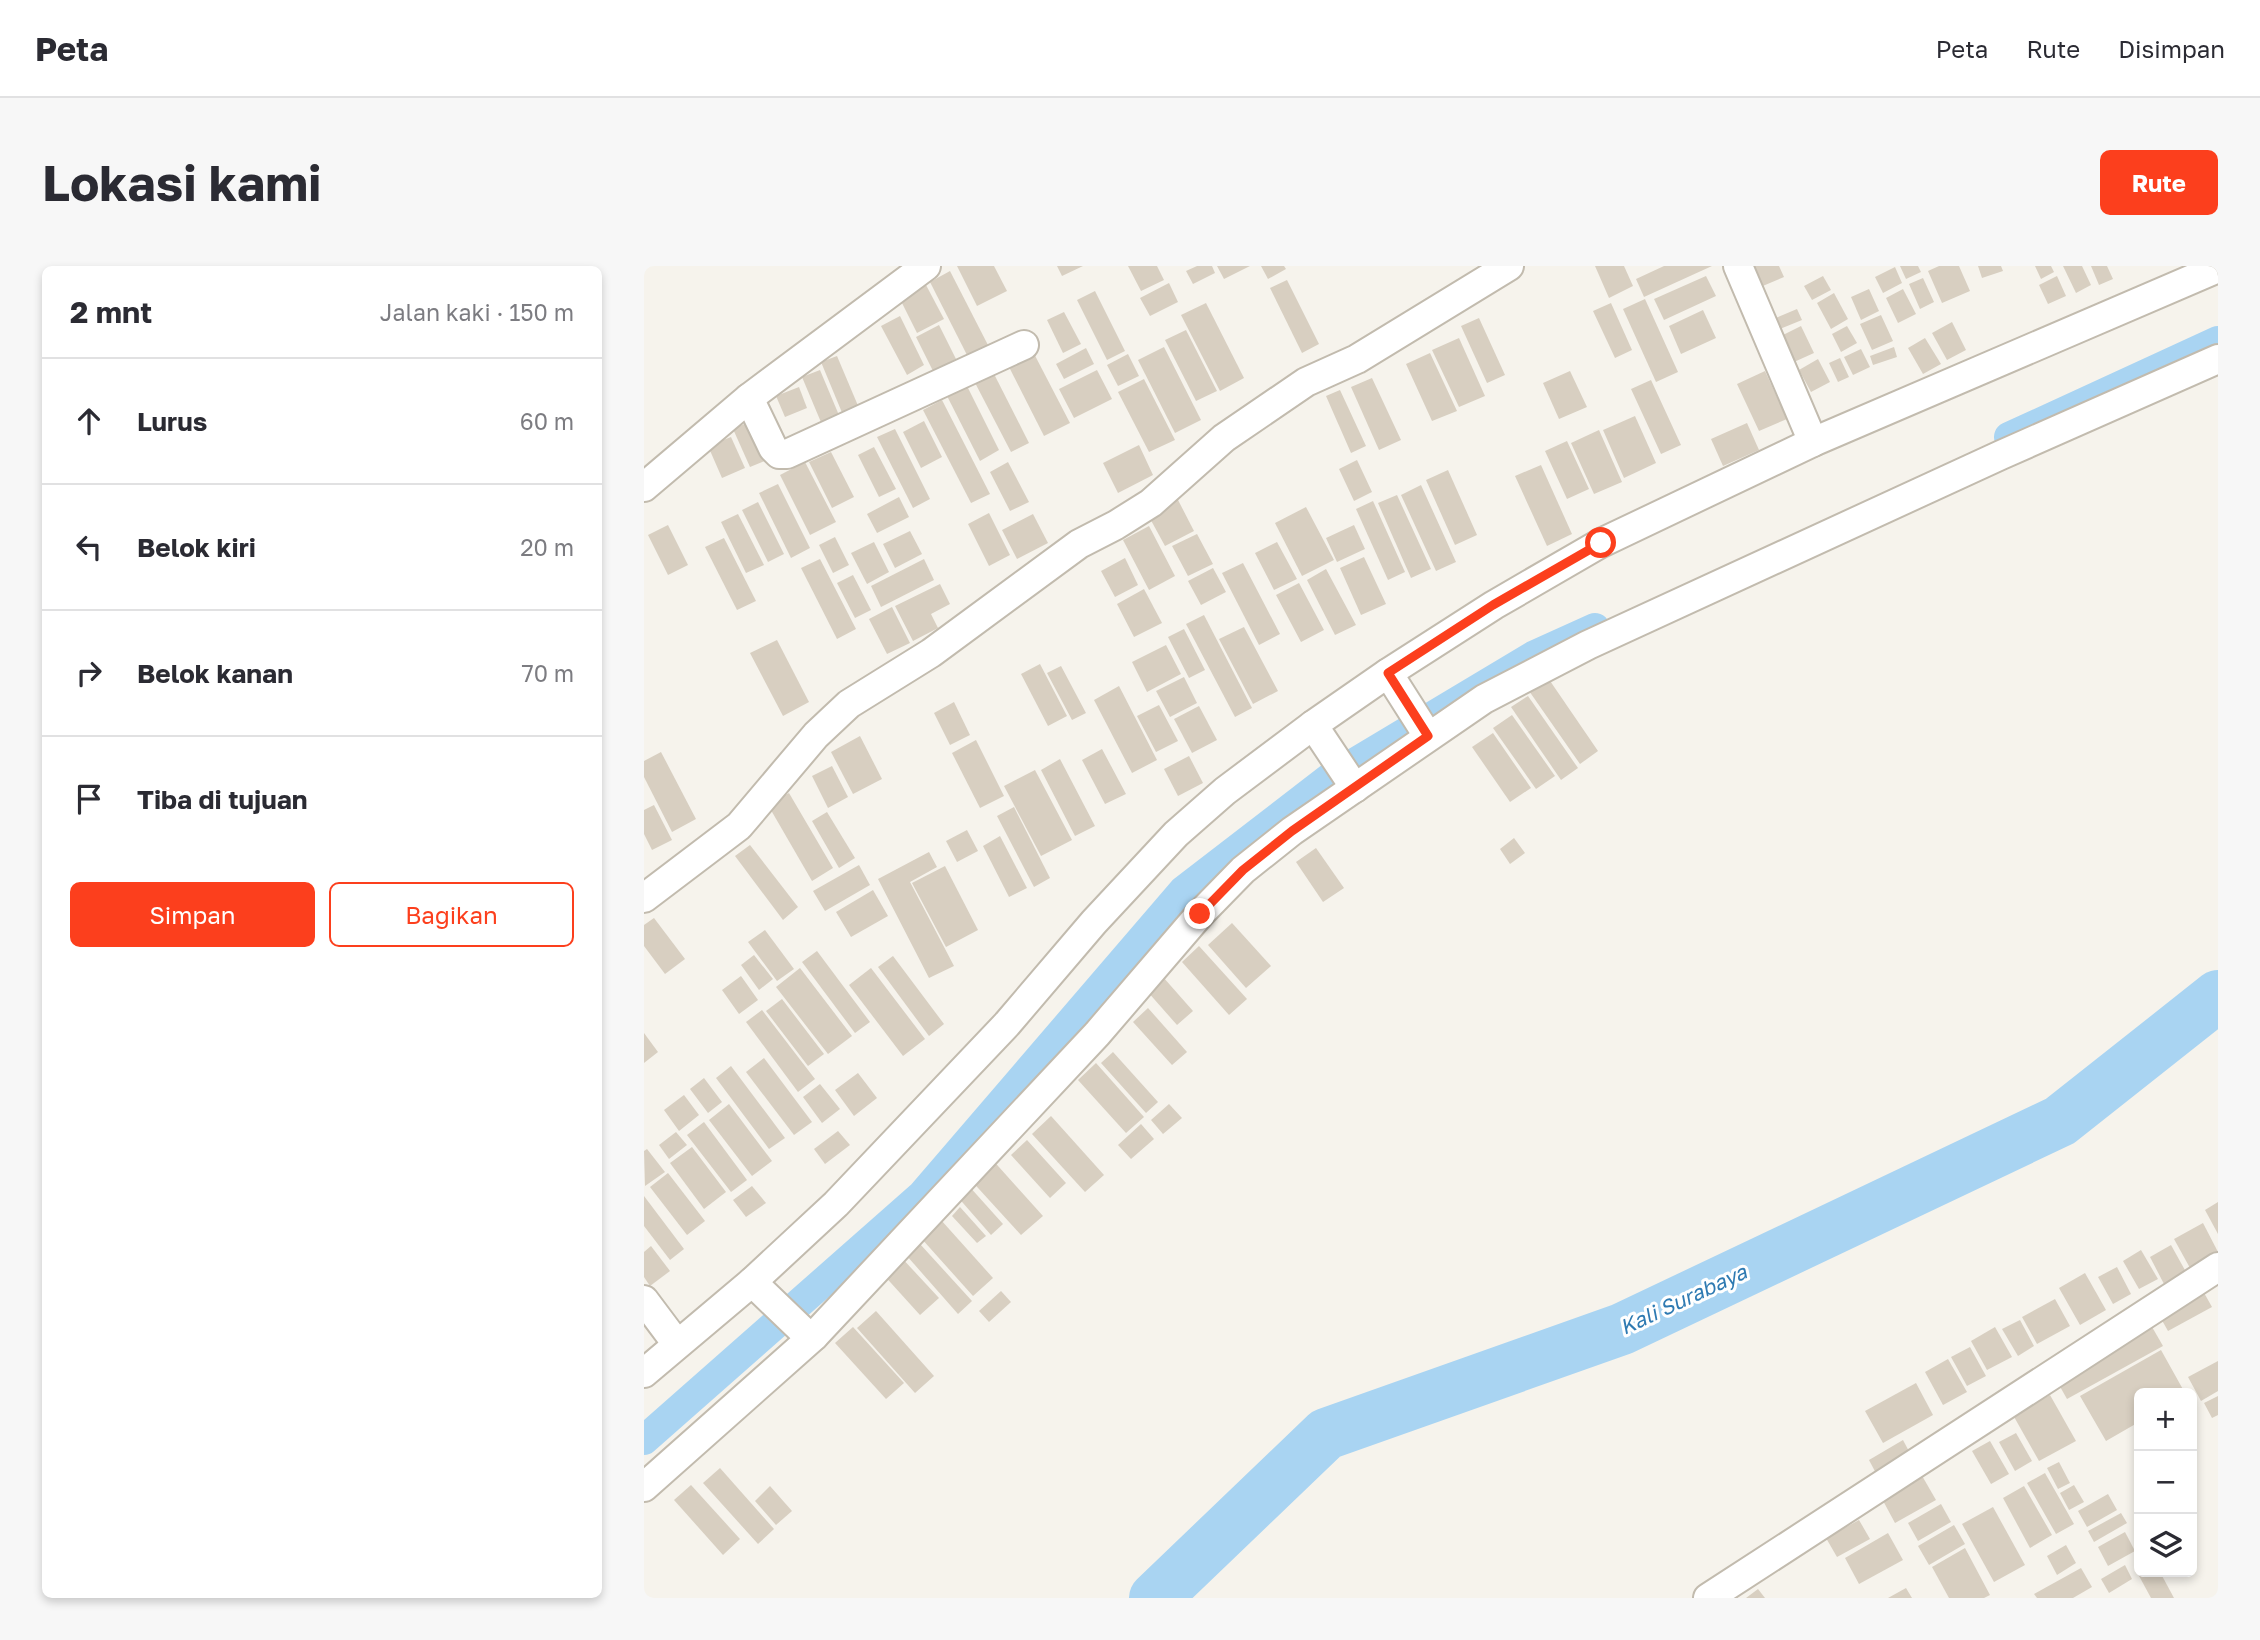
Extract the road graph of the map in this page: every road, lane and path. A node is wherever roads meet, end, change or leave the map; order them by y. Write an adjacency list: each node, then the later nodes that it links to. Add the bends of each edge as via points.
1 (926, 266): 7 (street)
2 (1509, 266): 14 (street, via 1357,359 1306,382 1224,438 1151,503 1079,544 931,653 849,704 816,735 739,826)
3 (1738, 266): 8 (street)
4 (2218, 268): 8 (street)
5 (1024, 345): 7 (street, via 787,454 773,448)
6 (2218, 359): 11 (street, via 1588,645)
7 (749, 398): 9 (street)
8 (1813, 442): 10 (street, via 1601,543 1493,605)
9 (644, 487)
10 (1390, 677): 11 (street); 12 (street)
11 (1425, 732): 13 (street)
12 (1319, 734): 13 (street); 16 (street, via 1225,791 1176,834)
13 (1353, 784): 18 (street, via 1243,870 1038,1099)
14 (644, 898)
15 (2218, 1267): 22 (street)
16 (761, 1290): 18 (street); 19 (street)
17 (644, 1300): 19 (street)
18 (808, 1333): 21 (street)
19 (677, 1344): 20 (street)
20 (644, 1373)
21 (644, 1487)
22 (1708, 1598)

